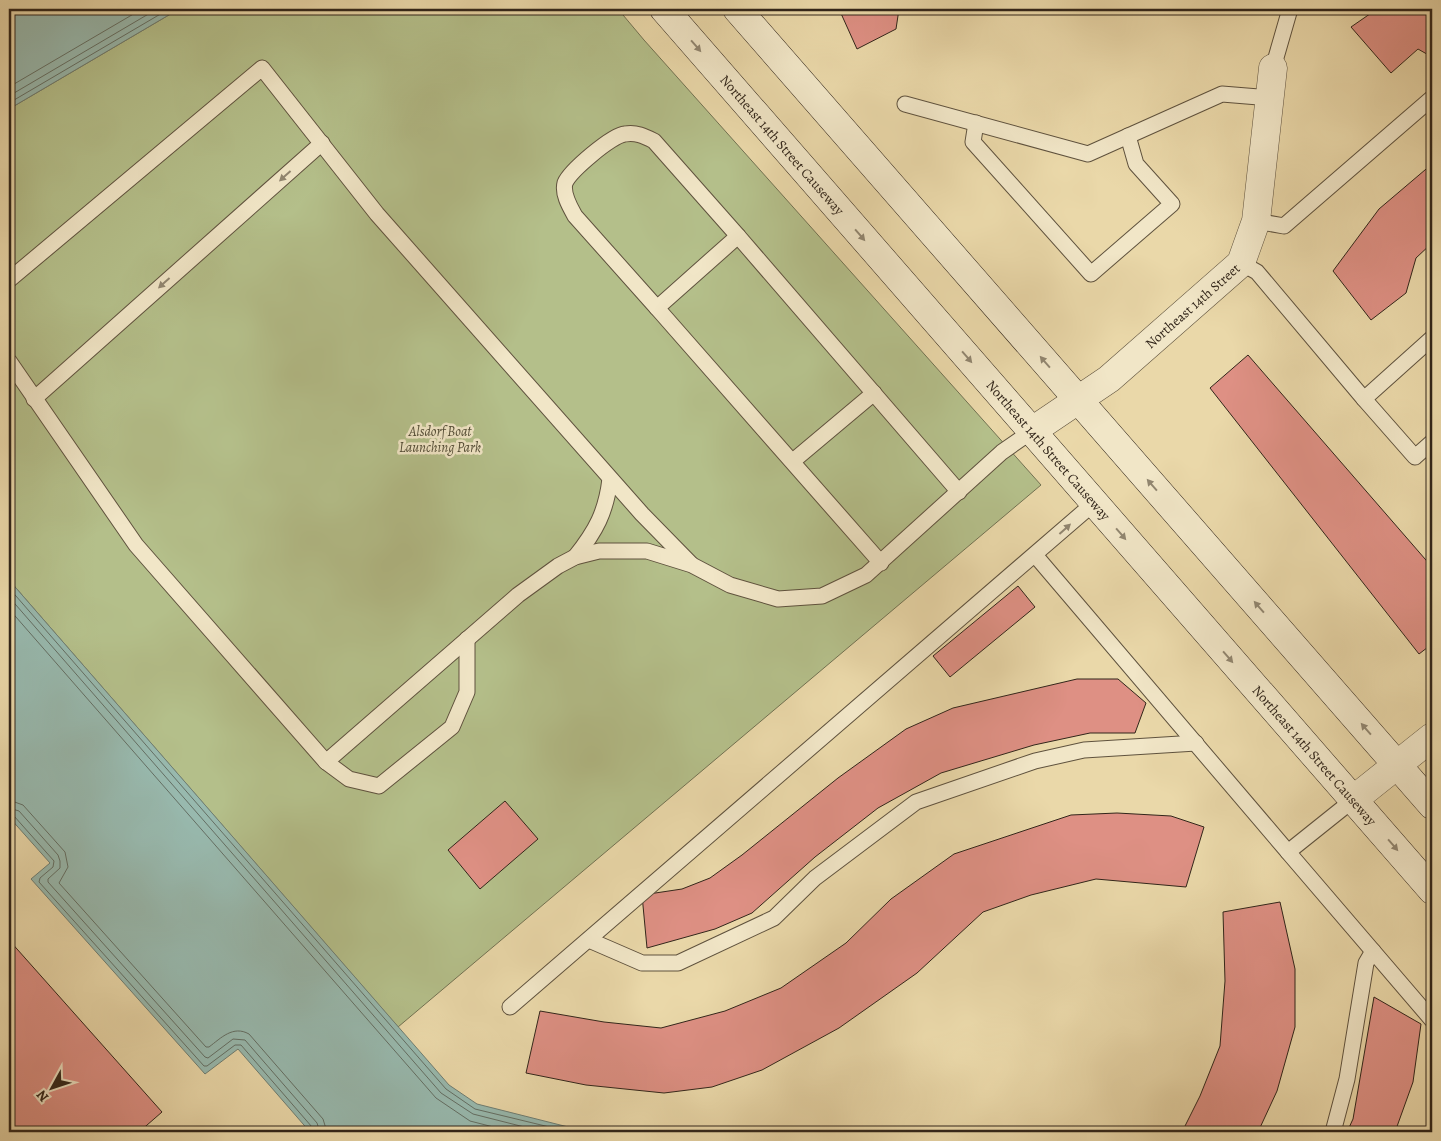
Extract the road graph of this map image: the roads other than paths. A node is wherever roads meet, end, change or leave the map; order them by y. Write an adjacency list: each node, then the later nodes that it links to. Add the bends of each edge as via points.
1 (664, 9): 22 (main road, Northeast 14th Street Causeway, one-way to 22)
2 (737, 9): 21 (main road, one-way to 2)
3 (1290, 9): 4 (lane)
4 (1274, 68): 5 (main road, Northeast 14th Street)
5 (1271, 98): 9 (lane, via 1222,94); 11 (main road, Northeast 14th Street)
6 (1432, 98): 11 (lane, via 1284,226)
7 (905, 104): 8 (lane)
8 (976, 123): 9 (lane, via 1088,154); 9 (lane, via 973,142 1091,274 1172,204 1136,164)
9 (1128, 136)
10 (322, 143): 14 (lane, via 262,68); 19 (lane, one-way to 19); 25 (lane, via 377,214)
11 (1256, 221): 13 (main road, Northeast 14th Street)
12 (738, 236): 15 (lane); 15 (lane, via 654,141 639,134 623,134 610,141 571,174 565,184 567,201 575,216); 18 (lane)
13 (1241, 263): 20 (lane, via 1258,272); 21 (main road, Northeast 14th Street, via 1108,379)
14 (9, 280)
15 (657, 308): 24 (lane)
16 (1432, 338): 20 (lane)
17 (9, 361): 19 (lane)
18 (874, 393): 24 (lane); 26 (lane)
19 (34, 398): 35 (lane, via 136,545)
20 (1364, 399): 23 (lane, via 1415,457)
21 (1078, 400): 22 (main road, Northeast 14th Street); 36 (main road, one-way to 21)
22 (1032, 431): 26 (lane, via 1002,452); 27 (main road, Northeast 14th Street Causeway)
23 (1432, 442)
24 (793, 461): 30 (lane)
25 (610, 479): 29 (lane, via 600,521); 31 (lane)
26 (959, 492): 30 (lane)
27 (1094, 502): 28 (lane, one-way to 27); 37 (main road, Northeast 14th Street Causeway, one-way to 37)
28 (1035, 554): 34 (lane); 41 (lane)
29 (575, 557): 31 (lane, via 599,551 647,551); 32 (lane, via 518,595)
30 (881, 563): 31 (lane, via 866,575 822,596 778,599 730,585)
31 (692, 565)
32 (466, 639): 35 (lane); 35 (lane, via 467,692 452,727 378,786 349,779)
33 (1432, 737): 36 (main road)
34 (1196, 744): 39 (lane); 41 (lane, via 1084,750 1035,761 916,802 815,878 774,918 678,963 642,963)
35 (326, 762)
36 (1398, 766): 37 (main road); 38 (main road)
37 (1353, 800): 39 (lane); 40 (main road, Northeast 14th Street Causeway, one-way to 40)
38 (1432, 805)
39 (1288, 852): 42 (lane)
40 (1432, 890)
41 (589, 940): 43 (lane)
42 (1373, 951): 44 (lane); 45 (lane, via 1366,963 1347,1079)
43 (510, 1007)
44 (1432, 1020)
45 (1333, 1132)

